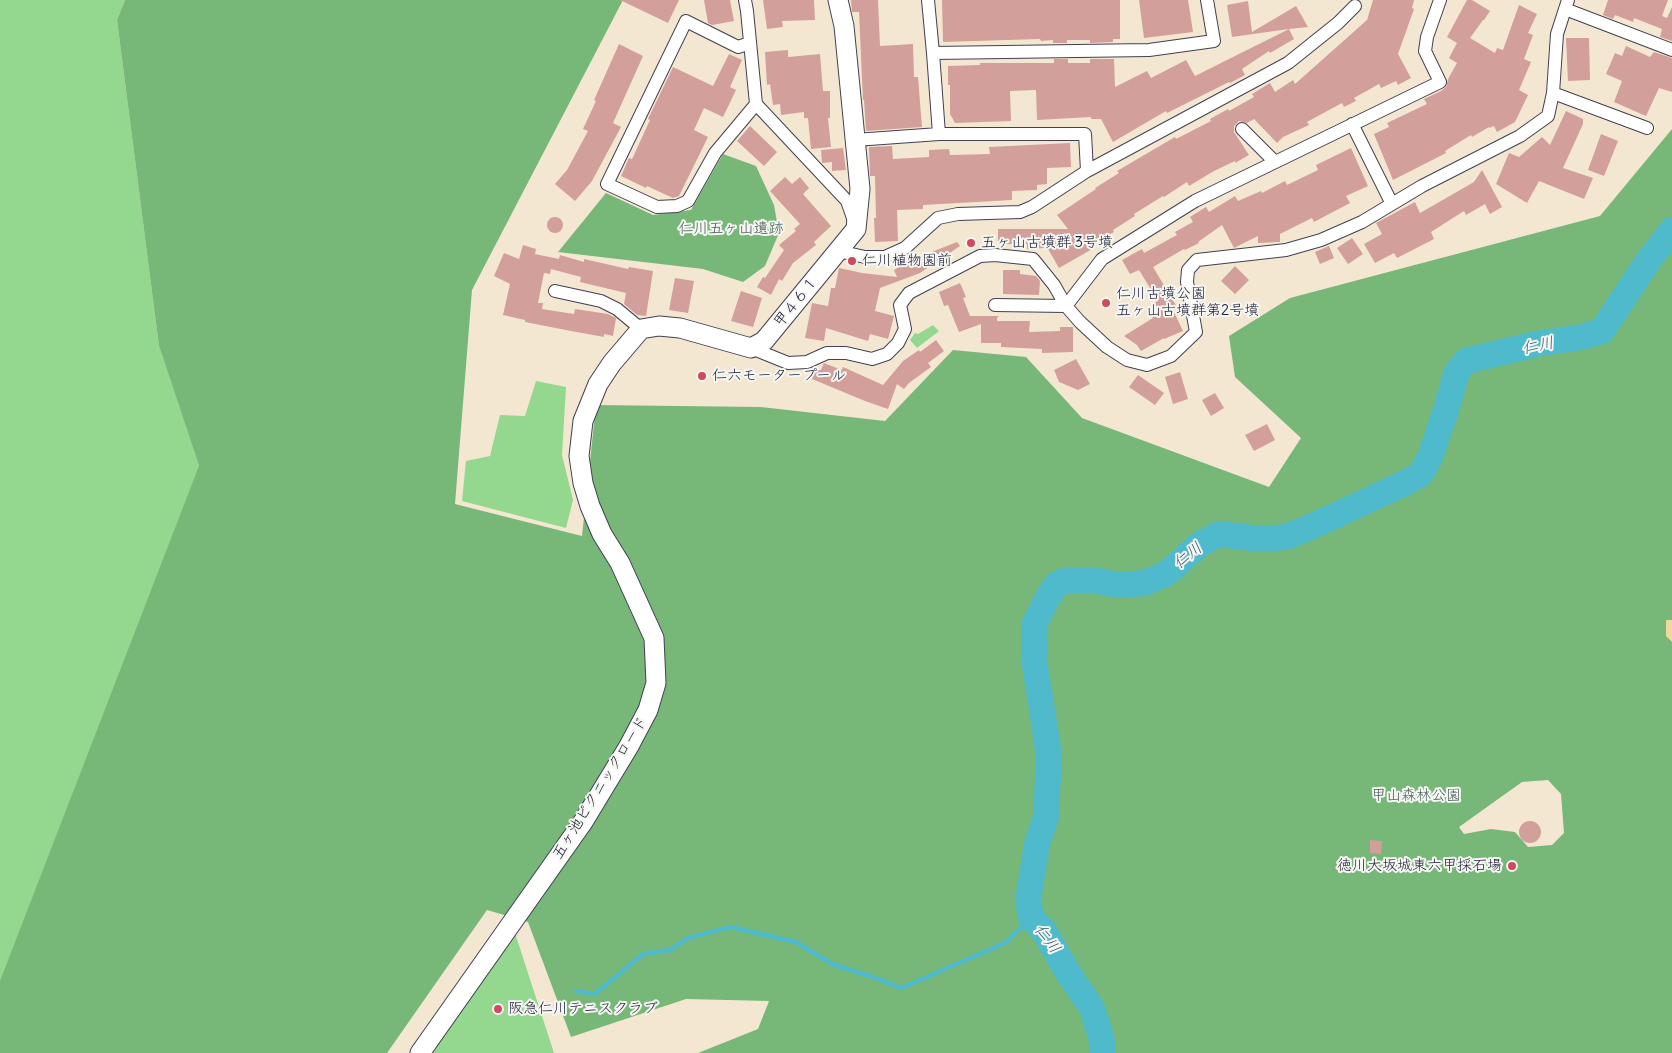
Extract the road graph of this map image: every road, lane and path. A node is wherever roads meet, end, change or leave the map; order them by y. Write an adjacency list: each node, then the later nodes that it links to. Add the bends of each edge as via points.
1 (745, 0): 8 (street)
2 (838, 0): 17 (street, via 844,26)
3 (928, 0): 10 (street)
4 (1206, 0): 10 (street, via 1214,41 1149,50)
5 (1440, 0): 13 (street, via 1427,37 1426,51 1440,82)
6 (1356, 2): 19 (street, via 1338,23 1288,63)
7 (1567, 5): 9 (street); 11 (street, via 1556,34)
8 (750, 43): 12 (street); 12 (street, via 738,47 686,21 607,184 657,207 677,206 688,201 715,153)
9 (1672, 50)
10 (933, 54): 16 (street)
11 (1553, 93): 14 (street); 20 (street, via 1548,116 1520,136)
12 (756, 104): 21 (street, via 847,201)
13 (1352, 124): 18 (street); 20 (street)
14 (1647, 128)
15 (1242, 129): 18 (street)
16 (940, 134): 17 (street); 19 (street, via 1085,134)
17 (855, 140): 21 (street, via 860,189)
18 (1275, 162): 25 (street, via 1195,201 1102,260)
19 (1087, 171): 22 (street, via 1020,212 958,214 938,218 905,248 885,257 865,257)
20 (1392, 204): 25 (street, via 1321,240 1286,250 1197,260 1188,270 1187,282 1196,332 1171,356 1147,365 1127,360 1107,347)
21 (856, 228): 22 (street, 甲４６１)
22 (838, 251): 27 (street, 甲４６１, via 764,341)
23 (555, 291): 26 (street, via 600,301 617,309)
24 (995, 305): 25 (street)
25 (1066, 306): 27 (street, via 1034,259 980,256 909,292 900,305 905,329 887,354 872,359 846,353 826,353 807,362 788,363)
26 (640, 329): 27 (street, via 659,326 680,328); 28 (street, 五ヶ池ピクニックロード, via 598,384 583,421 579,456 590,506 654,638 656,683 648,710 584,822)
27 (751, 348)
28 (420, 1053)

